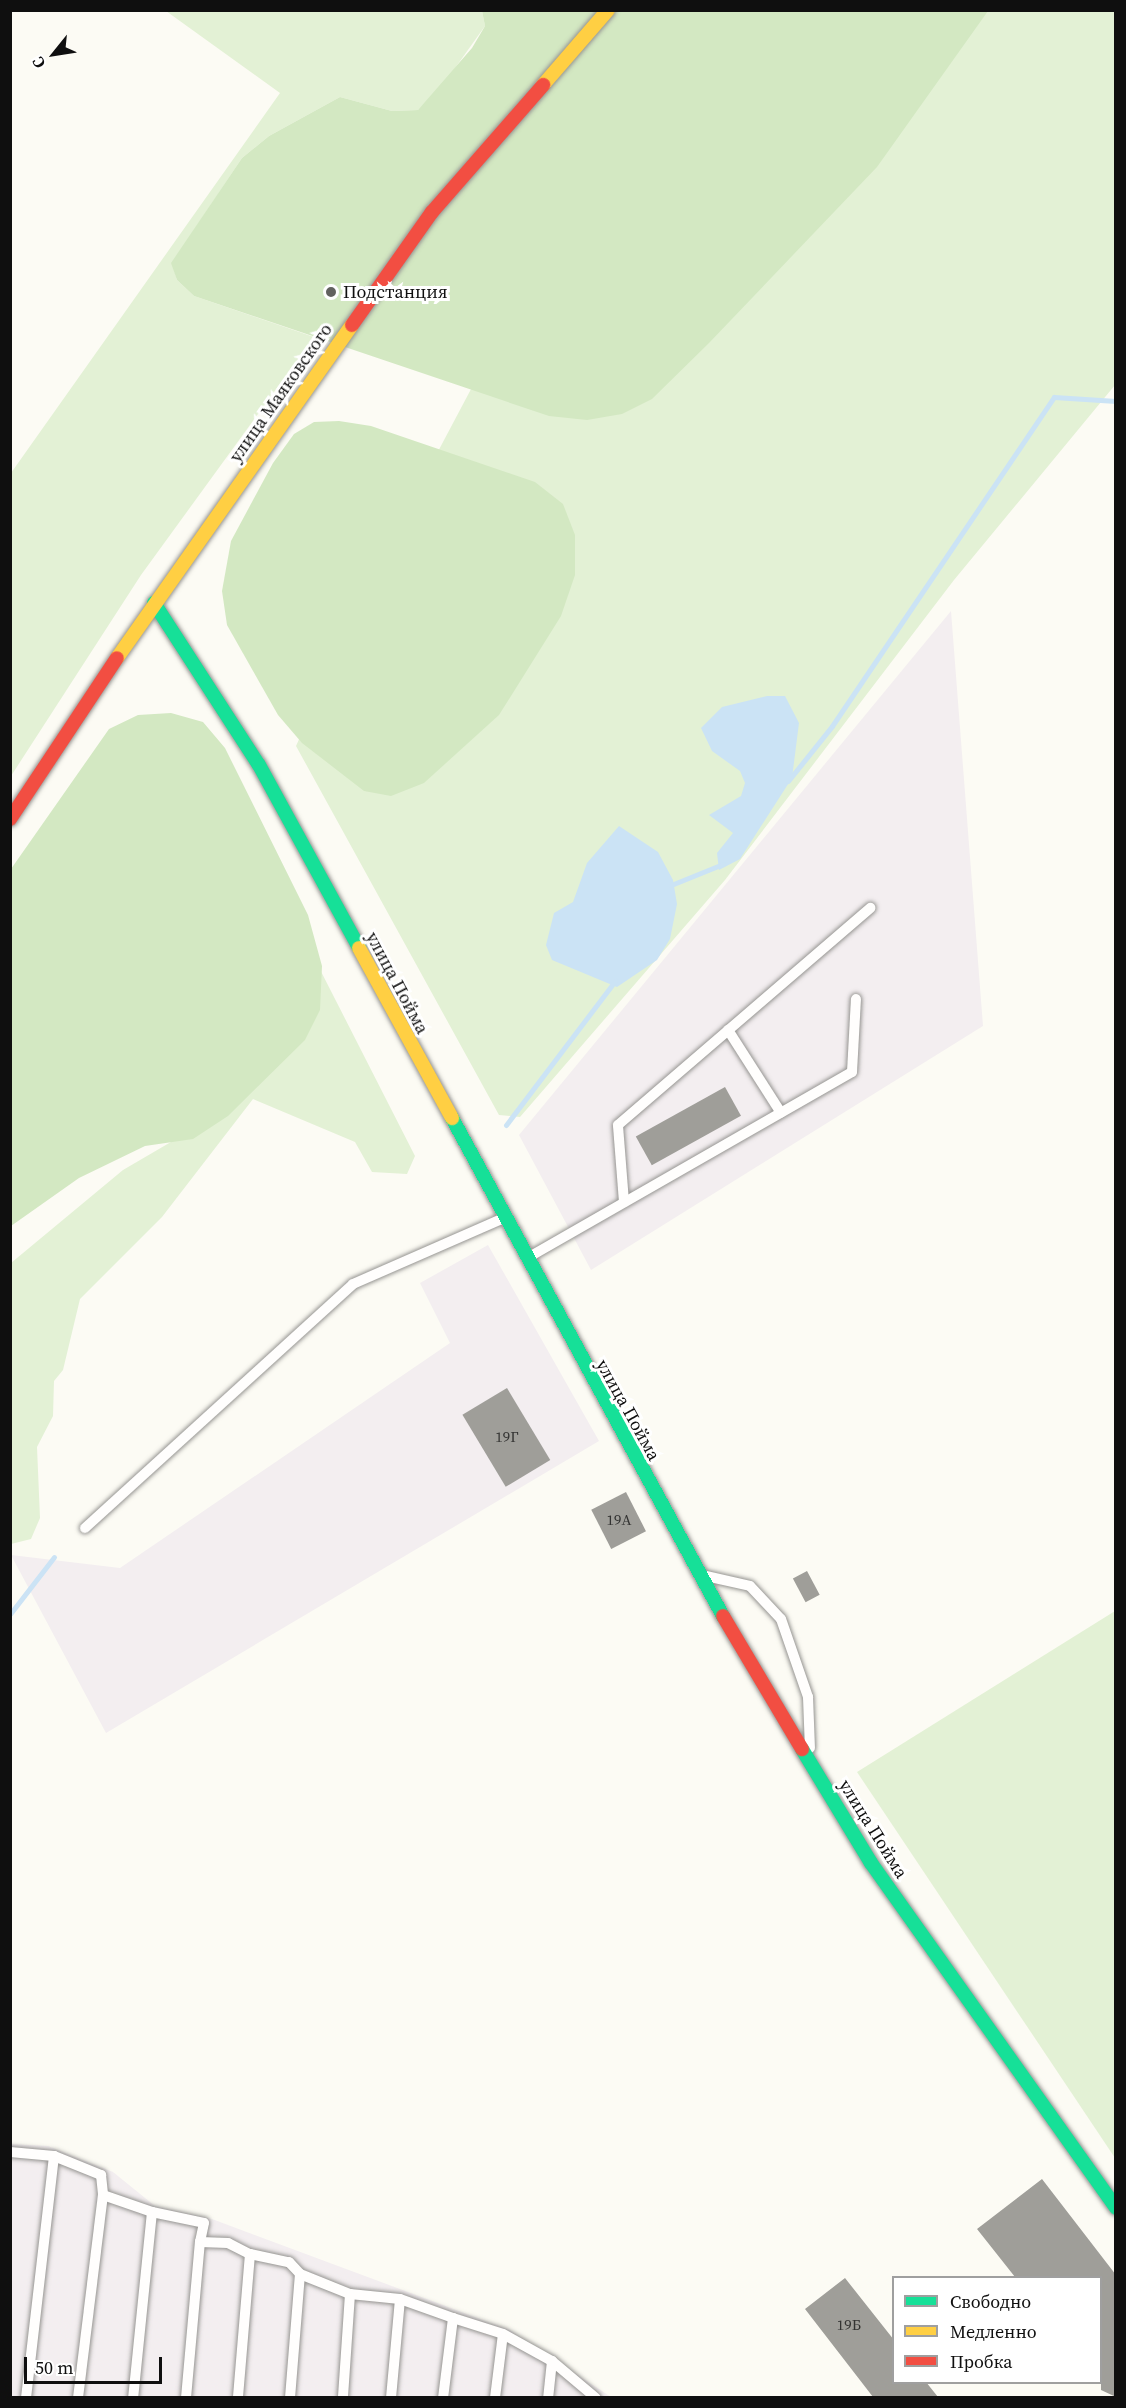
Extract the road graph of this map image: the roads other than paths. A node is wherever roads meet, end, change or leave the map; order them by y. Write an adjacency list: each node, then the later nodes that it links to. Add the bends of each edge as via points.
1 (608, 10): 2 (main road, улица Маяковского, via 432,212)
2 (154, 603): 3 (main road, улица Маяковского); 9 (main road, улица Пойма, via 210,681 259,765)
3 (10, 819)
4 (870, 908): 6 (lane)
5 (856, 999): 7 (lane, via 852,1072)
6 (728, 1030): 7 (lane); 8 (lane, via 618,1125)
7 (781, 1113): 8 (lane)
8 (624, 1202): 10 (lane)
9 (504, 1218): 10 (main road, улица Пойма); 11 (lane, via 353,1284)
10 (526, 1259): 12 (main road, улица Пойма)
11 (85, 1528)
12 (699, 1574): 13 (main road, улица Пойма); 13 (lane, via 750,1586 781,1619 808,1697)
13 (811, 1764): 17 (main road, улица Пойма, via 871,1863)
14 (10, 2151): 15 (lane)
15 (54, 2156): 16 (lane, via 101,2175); 27 (lane)
16 (104, 2195): 18 (lane); 28 (lane)
17 (1116, 2208)
18 (152, 2212): 19 (lane, via 204,2223); 29 (lane)
19 (200, 2242): 20 (lane, via 228,2242); 30 (lane)
20 (250, 2254): 21 (lane, via 289,2262); 31 (lane)
21 (300, 2274): 22 (lane); 32 (lane)
22 (350, 2294): 23 (lane); 33 (lane)
23 (400, 2299): 24 (lane); 34 (lane)
24 (453, 2318): 25 (lane); 35 (lane)
25 (503, 2334): 26 (lane); 36 (lane)
26 (552, 2361): 37 (lane); 38 (lane)
27 (26, 2397)
28 (78, 2397)
29 (133, 2397)
30 (186, 2397)
31 (238, 2397)
32 (290, 2397)
33 (343, 2397)
34 (391, 2397)
35 (443, 2397)
36 (495, 2397)
37 (548, 2397)
38 (596, 2397)

